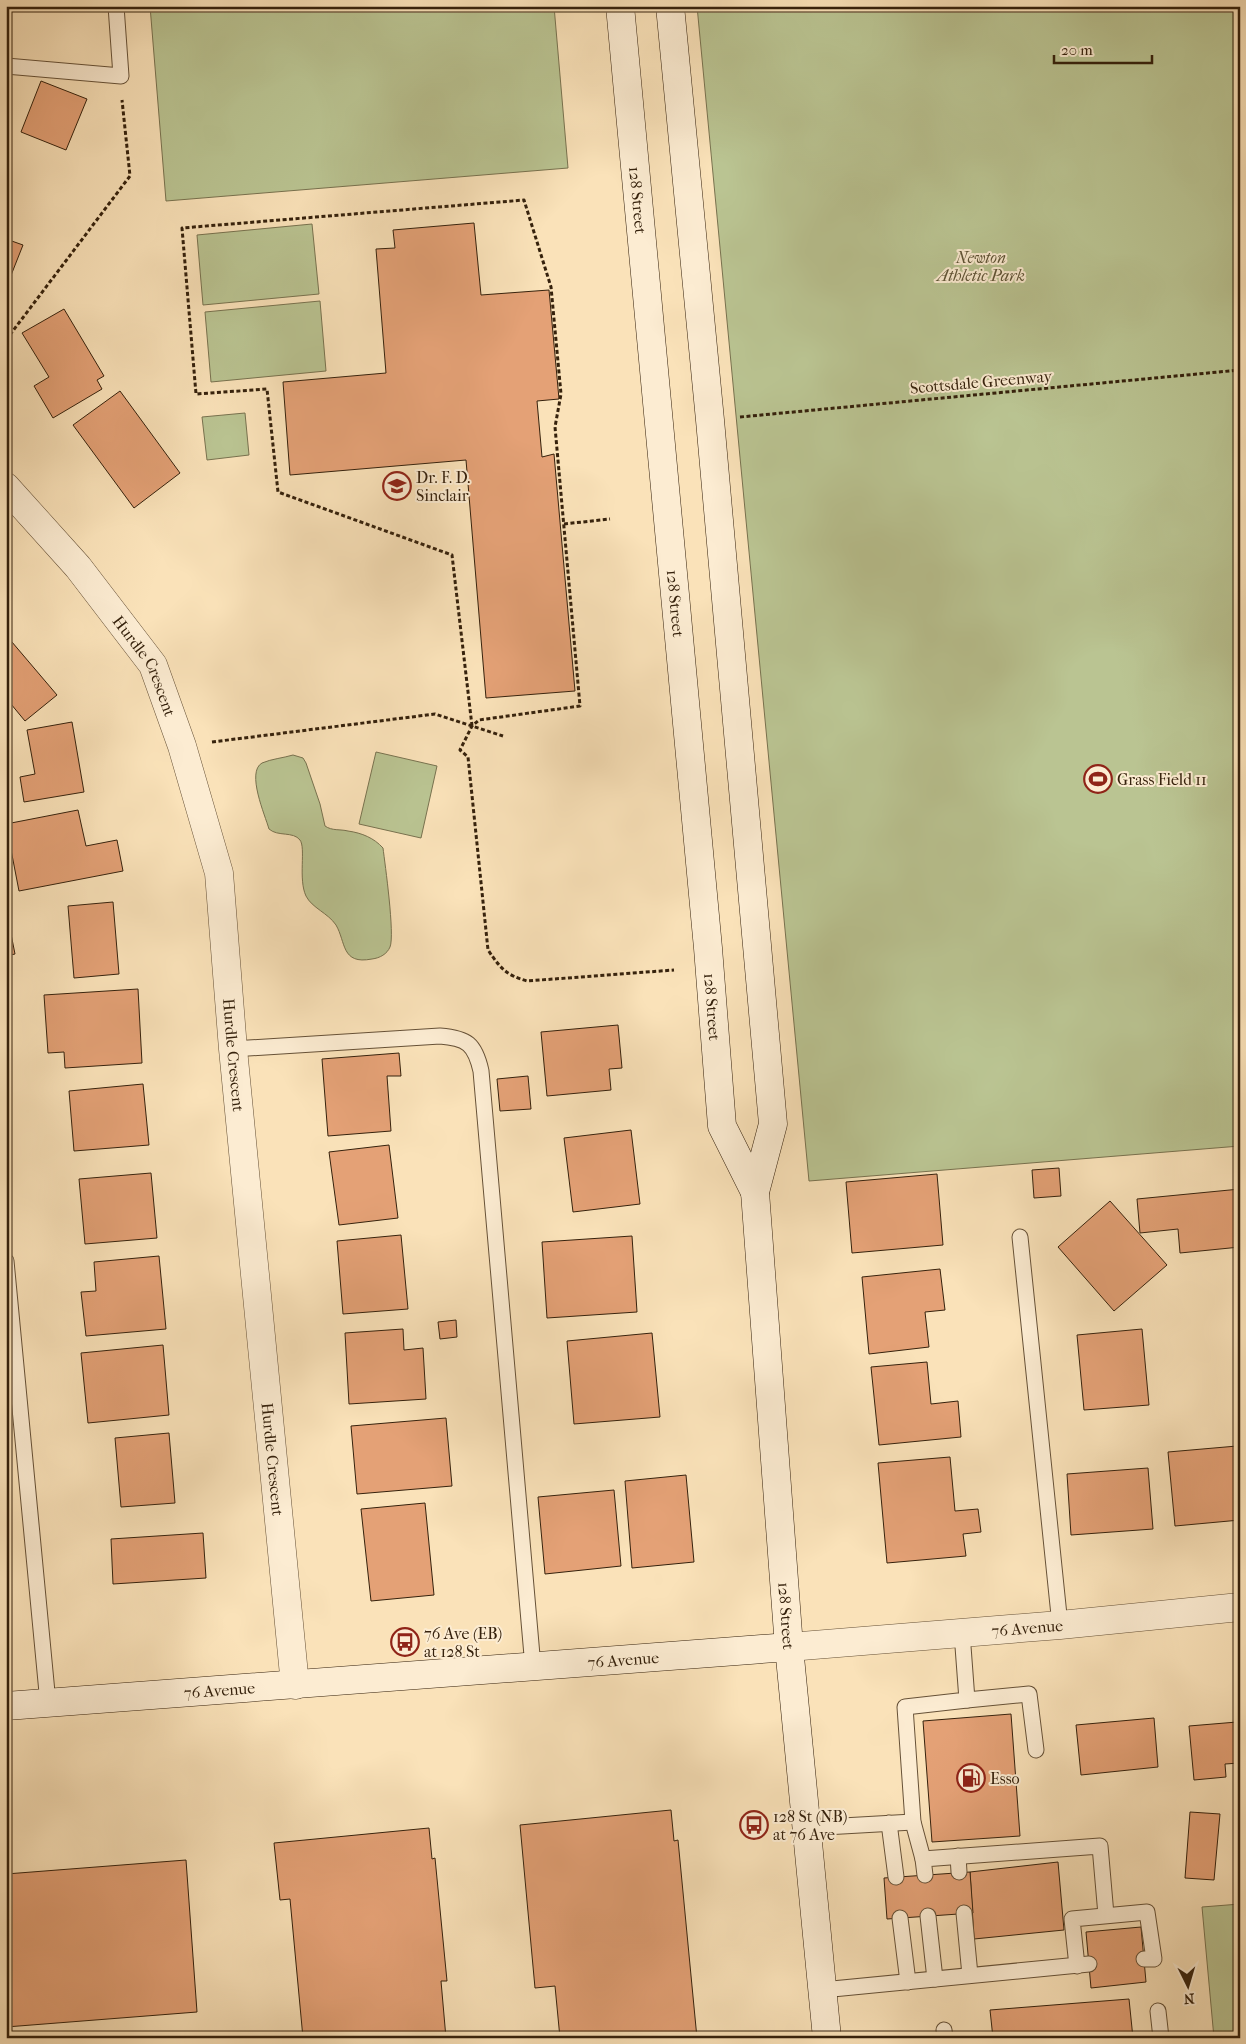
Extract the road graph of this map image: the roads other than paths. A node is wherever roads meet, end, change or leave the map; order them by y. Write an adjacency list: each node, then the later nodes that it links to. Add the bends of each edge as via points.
1 (116, 6): 4 (lane, via 121,76)
2 (620, 6): 7 (main road, 128 Street, via 722,1126)
3 (670, 6): 7 (main road, 128 Street, via 773,1124)
4 (6, 66)
5 (6, 487): 6 (main road, Hurdle Crescent, via 78,567 153,665 182,746 218,873)
6 (232, 1049): 14 (lane, via 440,1036 458,1037 478,1056 482,1071); 15 (main road, Hurdle Crescent)
7 (755, 1192): 13 (main road, 128 Street)
8 (1020, 1237): 11 (lane)
9 (6, 1261): 17 (lane)
10 (1240, 1606): 11 (main road, 76 Avenue)
11 (1060, 1625): 12 (main road, 76 Avenue)
12 (962, 1633): 13 (main road, 76 Avenue); 16 (lane)
13 (789, 1648): 14 (main road, 76 Avenue); 22 (main road, 128 Street)
14 (533, 1667): 15 (main road, 76 Avenue)
15 (295, 1685): 17 (main road, 76 Avenue)
16 (966, 1700): 19 (lane, via 1029,1694); 20 (lane, via 905,1707)
17 (48, 1703): 18 (main road, 76 Avenue)
18 (6, 1706)
19 (1036, 1750)
20 (913, 1822): 21 (lane); 24 (lane)
21 (889, 1823): 22 (lane); 27 (lane)
22 (807, 1828): 36 (main road, 128 Street)
23 (958, 1856): 24 (lane); 25 (lane); 29 (lane, via 1100,1846)
24 (923, 1859): 26 (lane)
25 (959, 1872)
26 (925, 1875)
27 (896, 1877)
28 (964, 1913): 33 (lane)
29 (1106, 1915): 32 (lane, via 1147,1912 1154,1959); 33 (lane, via 1072,1919 1083,1965)
30 (928, 1916): 34 (lane)
31 (900, 1918): 35 (lane)
32 (1144, 1960)
33 (970, 1975): 34 (lane)
34 (935, 1979): 35 (lane)
35 (908, 1982): 36 (lane)
36 (822, 1990): 38 (main road, 128 Street)
37 (1158, 2011): 39 (lane)
38 (827, 2038)
39 (1161, 2038)

